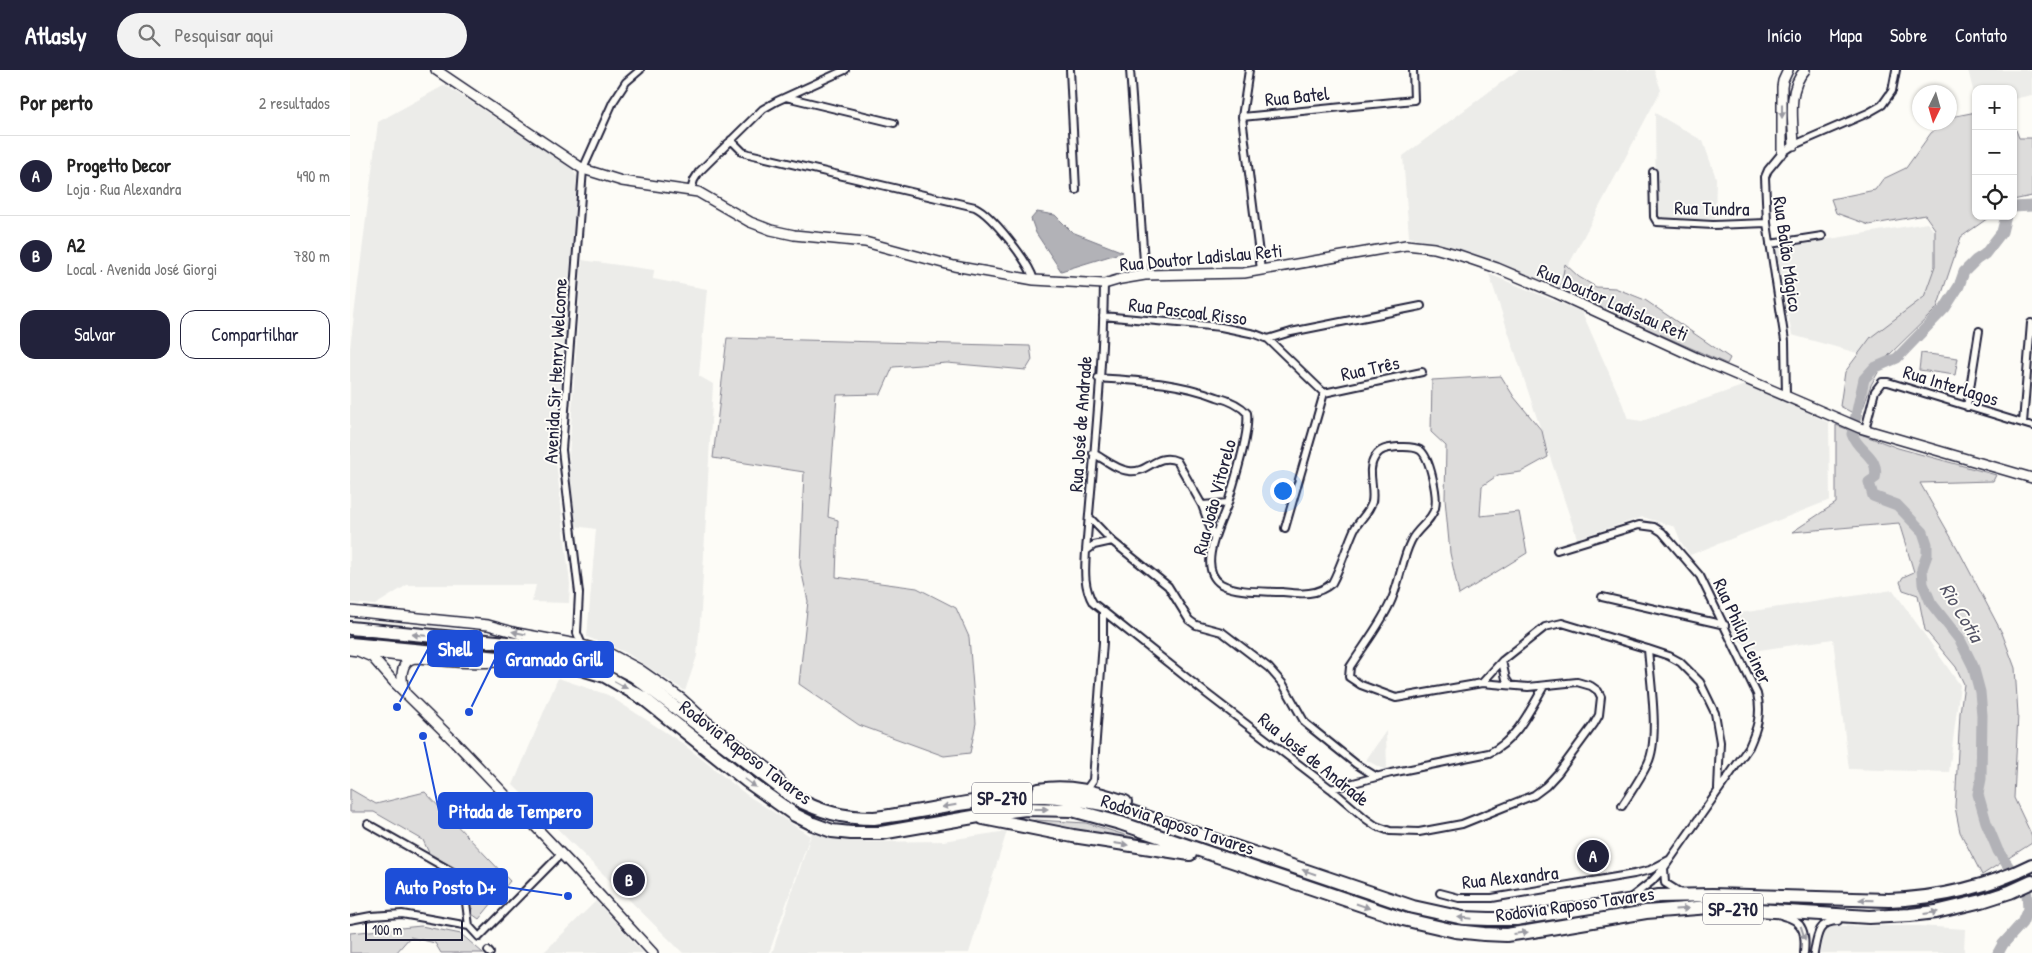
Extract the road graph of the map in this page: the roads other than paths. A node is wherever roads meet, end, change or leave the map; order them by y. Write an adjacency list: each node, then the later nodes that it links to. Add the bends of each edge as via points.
1 (436, 70): 17 (street, Rua Doutor Ladislau Reti)
2 (640, 70): 17 (street, Avenida Sir Henry Welcome, via 626,82 613,102)
3 (845, 70): 11 (street)
4 (1070, 70): 20 (street)
5 (1130, 70): 25 (street)
6 (1249, 70): 12 (street)
7 (1413, 70): 12 (street, Rua Batel, via 1414,100)
8 (1788, 70): 16 (street, one-way to 16, via 1782,87)
9 (1805, 70): 15 (street, via 1793,92)
10 (1896, 70): 15 (street, Rua Balão Mágico, via 1892,91 1882,105)
11 (786, 97): 13 (street); 14 (street, via 763,109)
12 (1242, 117): 24 (street)
13 (894, 123)
14 (731, 140): 19 (street, via 699,172); 26 (street, via 749,154 982,210 1027,264)
15 (1794, 145): 16 (street, Rua Balão Mágico)
16 (1782, 153): 21 (street, Rua Balão Mágico, via 1765,177)
17 (583, 169): 19 (street, Rua Doutor Ladislau Reti, via 622,181); 56 (street, Avenida Sir Henry Welcome, via 562,450 579,593)
18 (1654, 172): 21 (street, Rua Tundra, via 1654,217 1657,222)
19 (691, 190): 26 (street, Rua Doutor Ladislau Reti, via 770,230 865,242 954,266)
20 (1076, 190)
21 (1767, 223): 23 (street, Rua Balão Mágico)
22 (1822, 236): 23 (street)
23 (1770, 244): 36 (street, Rua Balão Mágico, via 1785,340)
24 (1261, 270): 25 (street, Rua Doutor Ladislau Reti, via 1228,274); 36 (street, Rua Doutor Ladislau Reti, via 1406,246 1434,248 1505,272)
25 (1145, 275): 27 (street, Rua Doutor Ladislau Reti)
26 (1034, 280): 27 (street, Rua Doutor Ladislau Reti)
27 (1104, 284): 29 (street, Rua José de Andrade)
28 (1421, 306): 32 (street, Rua Pascoal Risso)
29 (1104, 316): 32 (street, Rua Pascoal Risso, via 1221,327); 34 (street, Rua José de Andrade)
30 (2031, 323): 38 (street)
31 (1979, 330): 37 (street)
32 (1268, 339): 35 (street, Rua Pascoal Risso)
33 (1422, 372): 35 (street, Rua Três)
34 (1098, 378): 41 (street, Rua José de Andrade); 43 (street, Rua João Vitorelo, via 1179,385 1233,402 1243,409 1247,413 1248,427)
35 (1324, 393): 46 (street)
36 (1786, 395): 40 (street, Rua Doutor Ladislau Reti)
37 (1967, 407): 38 (street, Rua Interlagos); 40 (street, Rua Interlagos, via 1882,382 1875,391)
38 (2023, 423): 39 (street, Rua Interlagos)
39 (2032, 426)
40 (1863, 429): 42 (street, Rua Doutor Ladislau Reti)
41 (1093, 453): 44 (street, via 1130,472 1163,458 1177,461); 45 (street, Rua José de Andrade)
42 (2032, 478)
43 (1228, 503): 44 (street); 47 (street, Rua João Vitorelo)
44 (1202, 505): 47 (street)
45 (1089, 517): 48 (street); 50 (street, Rua José de Andrade)
46 (1285, 528)
47 (1214, 538): 68 (street, Rua João Vitorelo, via 1212,576 1222,584 1238,589 1306,594 1326,589 1332,583 1353,531 1369,509 1373,493 1371,468 1376,455 1388,448 1412,447 1425,454 1435,497 1434,511 1410,542 1391,601 1349,672 1352,681)
48 (1112, 541): 50 (street, via 1094,545); 69 (street, via 1168,586 1189,620 1222,632 1270,668 1305,723 1356,764)
49 (1558, 550): 54 (street, Rua Philip Leiner, via 1639,525 1654,527 1700,576)
50 (1086, 551): 53 (street, Rua José de Andrade, via 1088,594)
51 (1602, 597): 54 (street)
52 (350, 611): 57 (street, one-way to 52, via 488,625)
53 (1103, 612): 70 (street); 71 (street, Rua José de Andrade)
54 (1725, 625): 72 (street, Rua Philip Leiner, via 1757,694 1760,715 1749,747)
55 (350, 628): 73 (highway, Rodovia Raposo Tavares / SP-270, one-way to 55, via 634,676 601,658 560,648)
56 (577, 633): 57 (street); 58 (street)
57 (567, 642): 58 (street)
58 (582, 645): 73 (street, via 628,662 682,699 772,771)
59 (353, 649): 61 (street); 62 (highway, Rodovia Raposo Tavares / SP-270); 67 (street, via 372,657)
60 (1648, 649): 63 (street, via 1562,623 1552,624 1537,633); 72 (street, via 1680,662 1700,682 1708,696 1718,724 1720,742); 75 (street, via 1652,751)
61 (415, 658): 62 (street, via 477,664); 67 (street, via 406,664 402,672 402,686)
62 (524, 660): 76 (highway, Rodovia Raposo Tavares / SP-270, one-way to 76, via 589,670 625,686 747,781 796,815 832,831 881,833)
63 (1502, 661): 64 (street); 65 (street)
64 (1482, 683): 65 (street, Rua José de Andrade); 68 (street, Rua José de Andrade)
65 (1510, 685): 66 (street, Rua José de Andrade)
66 (1544, 686): 69 (street, via 1528,714 1507,742 1498,748); 71 (street, Rua José de Andrade, via 1567,682 1591,686 1598,690 1601,705 1594,724 1558,772 1534,795 1462,824 1419,832 1390,832 1376,826)
67 (406, 693): 79 (street)
68 (1396, 698)
69 (1377, 776): 71 (street)
70 (1089, 785): 74 (highway); 78 (highway, via 1107,796 1166,818)
71 (1331, 789)
72 (1718, 790): 80 (street, Rua Philip Leiner)
73 (794, 798): 74 (highway, Rodovia Raposo Tavares / SP-270, one-way to 73, via 895,816 856,818 835,815)
74 (993, 799): 78 (highway, Rodovia Raposo Tavares / SP-270, via 1045,796 1090,801)
75 (1622, 806)
76 (977, 816): 81 (highway, one-way to 81, via 1073,836); 81 (highway, Rodovia Raposo Tavares / SP-270, one-way to 81, via 1026,810 1072,810)
77 (368, 824): 91 (street, via 460,876)
78 (1202, 836): 87 (highway, Rodovia Raposo Tavares / SP-270, one-way to 78, via 1516,919 1463,918 1413,907)
79 (561, 854): 91 (street, via 479,937); 92 (street)
80 (1670, 859): 83 (street, Rua Philip Leiner); 85 (street, Rua Alexandra, via 1634,874 1501,896 1459,898)
81 (1232, 861): 88 (highway, Rodovia Raposo Tavares / SP-270, one-way to 88, via 1403,919 1484,934 1527,932 1638,913)
82 (2030, 865): 86 (highway, Rodovia Raposo Tavares / SP-270, one-way to 86, via 1956,893 1913,899)
83 (1664, 868): 86 (street, via 1665,883); 87 (street, Rua Philip Leiner)
84 (2032, 882): 89 (highway, Rodovia Raposo Tavares / SP-270, one-way to 84, via 1958,908)
85 (1440, 893)
86 (1686, 895): 87 (highway, Rodovia Raposo Tavares / SP-270)
87 (1627, 900)
88 (1710, 907): 89 (highway, Rodovia Raposo Tavares / SP-270, via 1869,917); 93 (street, one-way to 93, via 1739,914 1792,919 1805,933)
89 (1910, 915): 94 (street, via 1827,922 1818,932)
90 (350, 920): 91 (street, via 402,914)
91 (469, 926)
92 (653, 953)
93 (1804, 953)
94 (1814, 953)

